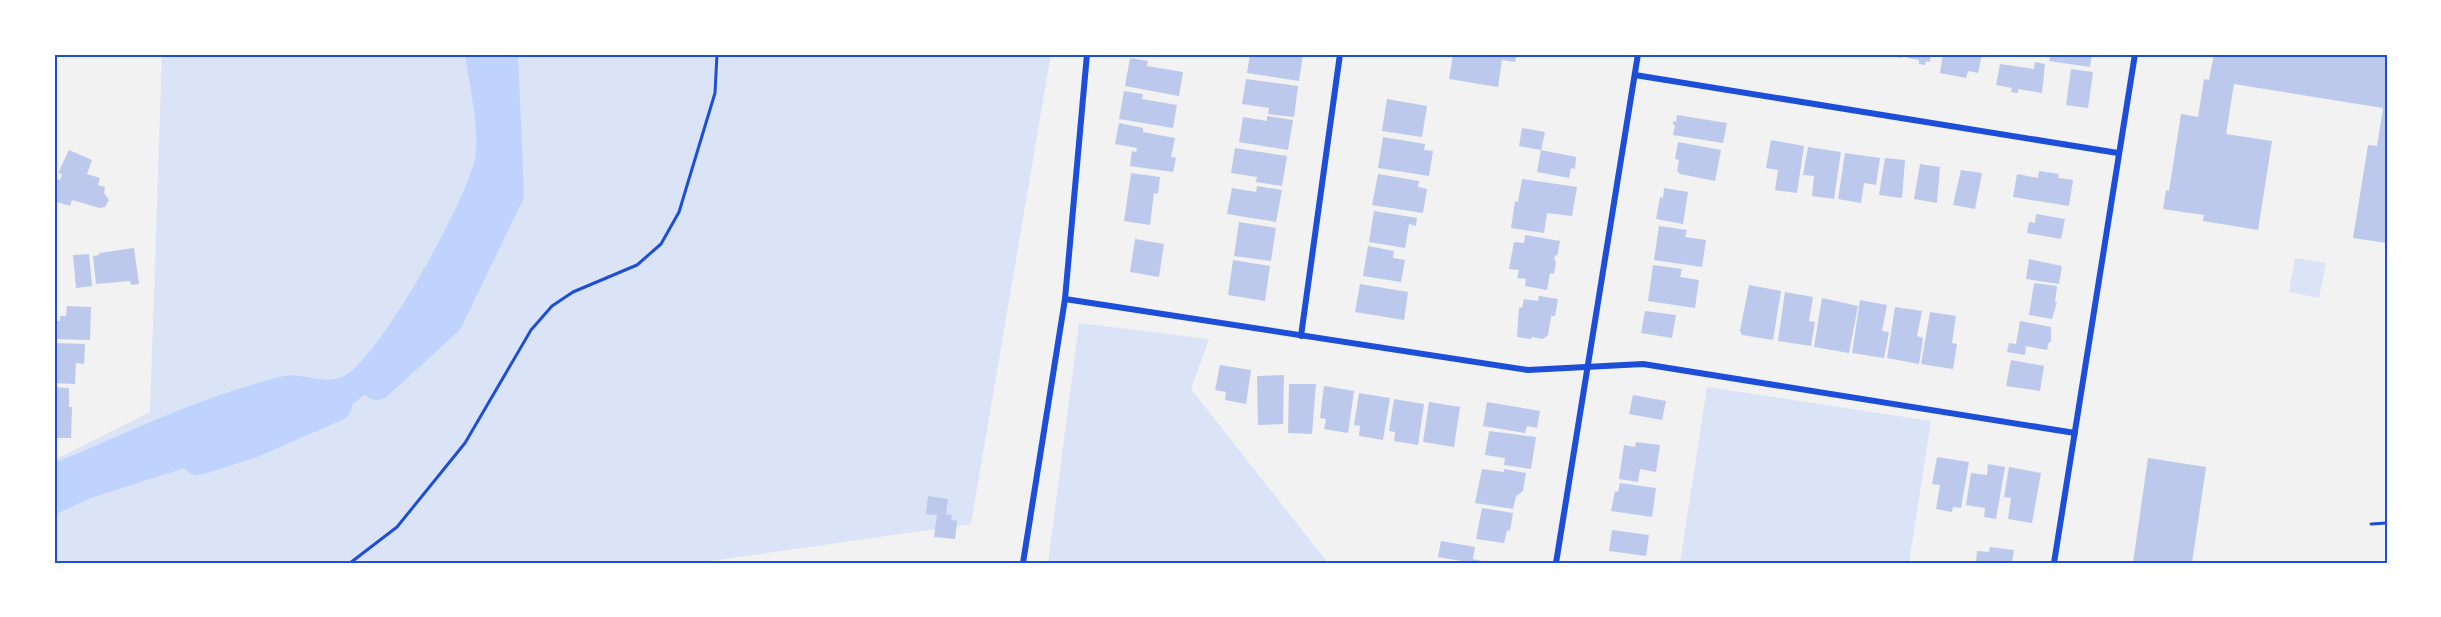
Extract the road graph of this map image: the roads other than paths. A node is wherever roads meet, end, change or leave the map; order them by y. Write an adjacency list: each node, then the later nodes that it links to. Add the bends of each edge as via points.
1 (1087, 54): 7 (street)
2 (1340, 54): 8 (street)
3 (1638, 54): 5 (street)
4 (2135, 54): 6 (street)
5 (1635, 75): 6 (street); 9 (street)
6 (2118, 153): 10 (street)
7 (1065, 299): 8 (street); 11 (street)
8 (1300, 336): 9 (street, via 1528,370)
9 (1587, 366): 10 (street, via 1643,364); 12 (street)
10 (2075, 433): 13 (street)
11 (1023, 563)
12 (1556, 563)
13 (2054, 563)

